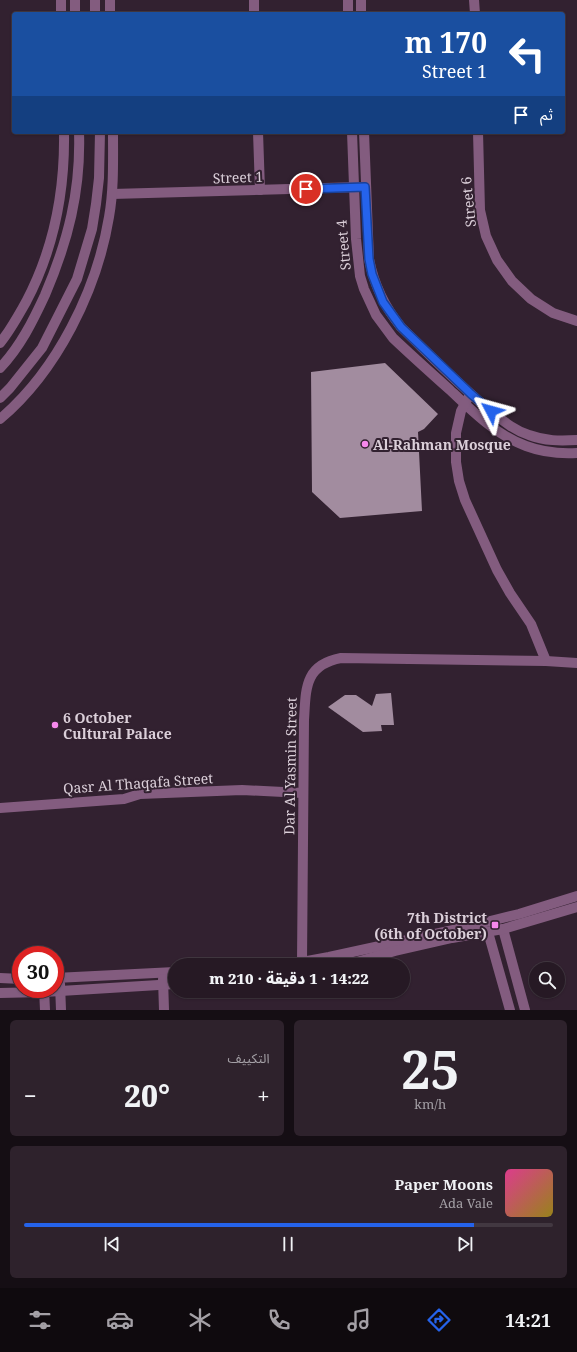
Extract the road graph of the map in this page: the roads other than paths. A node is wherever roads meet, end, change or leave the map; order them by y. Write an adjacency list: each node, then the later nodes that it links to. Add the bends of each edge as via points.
1 (61, 0): 9 (street)
2 (75, 0): 10 (street)
3 (95, 0): 11 (street)
4 (110, 0): 12 (street)
5 (254, 0): 13 (street)
6 (348, 0): 14 (street)
7 (361, 0): 15 (street)
8 (474, 0): 16 (street)
9 (61, 12)
10 (75, 12)
11 (95, 12)
12 (110, 12)
13 (254, 12)
14 (348, 12)
15 (361, 12)
16 (475, 12)
17 (64, 134): 32 (street, via 63,186 52,238 34,288)
18 (79, 134): 33 (street, via 75,200 60,260 26,334)
19 (100, 134): 29 (street, via 99,178 92,229 77,279)
20 (114, 134): 28 (street)
21 (258, 134): 27 (street)
22 (352, 134): 25 (street, Street 4)
23 (364, 134): 26 (street, Street 4)
24 (478, 134): 31 (street, Street 6, via 480,210 486,236 497,260 512,281 531,299 553,313)
25 (353, 187): 26 (street, Street 1); 27 (street, Street 1); 36 (street, Street 4, via 360,276 370,303 393,338)
26 (365, 187): 34 (street, Street 4, via 369,259 383,302 401,327)
27 (260, 190): 28 (street, Street 1)
28 (112, 194): 30 (street, via 103,249)
29 (57, 318): 30 (street); 35 (street, via 42,348)
30 (76, 319): 37 (street, via 48,366)
31 (577, 322)
32 (0, 344)
33 (0, 368)
34 (471, 394): 36 (street); 38 (street, Street 4, via 513,428 527,435 557,441)
35 (0, 398)
36 (464, 403): 39 (street, Street 4, via 513,441 554,453); 40 (street, via 458,421 456,462 465,500 497,570 531,624)
37 (0, 419)
38 (577, 440)
39 (577, 453)
40 (546, 661): 41 (street, Dar Al Yasmin Street); 42 (street, Dar Al Yasmin Street, via 341,658 320,665 307,683)
41 (577, 663)
42 (303, 793): 43 (street, Qasr Al Thaqafa Street, via 242,790 140,794 124,799); 48 (street, Dar Al Yasmin Street)
43 (0, 808)
44 (577, 896): 49 (street, via 488,922)
45 (577, 907): 46 (street)
46 (503, 929): 47 (street); 67 (street)
47 (488, 932): 50 (street); 66 (street)
48 (302, 958)
49 (321, 958)
50 (370, 958)
51 (163, 973): 52 (street); 55 (street); 56 (street)
52 (168, 973)
53 (0, 978): 54 (street)
54 (12, 978)
55 (64, 978)
56 (163, 985): 57 (street); 58 (street); 65 (street)
57 (168, 985)
58 (64, 991)
59 (12, 992): 60 (street)
60 (0, 993)
61 (44, 998): 63 (street)
62 (60, 998): 64 (street)
63 (45, 1010)
64 (61, 1010)
65 (164, 1010)
66 (510, 1010)
67 (525, 1010)

